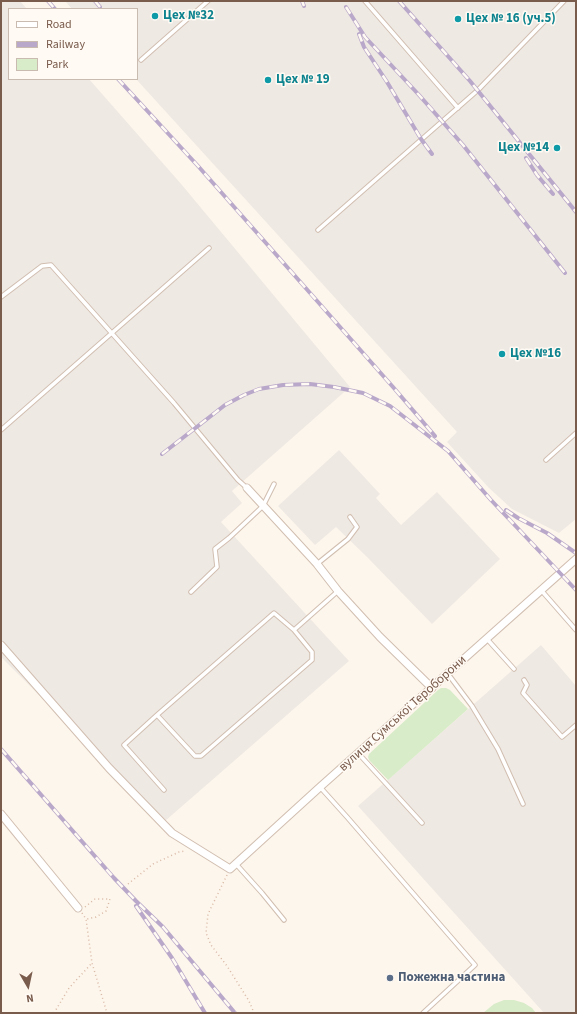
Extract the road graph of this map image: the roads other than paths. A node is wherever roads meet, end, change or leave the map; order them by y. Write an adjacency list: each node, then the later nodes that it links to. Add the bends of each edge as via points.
1 (208, 1): 4 (lane)
2 (365, 1): 5 (lane)
3 (564, 1): 5 (lane)
4 (141, 60)
5 (458, 108): 6 (lane)
6 (318, 230)
7 (209, 248): 9 (lane)
8 (1, 297): 9 (lane, via 42,266 51,265)
9 (112, 334): 10 (lane); 14 (lane)
10 (1, 430)
11 (576, 433): 12 (lane)
12 (546, 460)
13 (274, 484): 15 (lane)
14 (247, 488): 15 (street)
15 (263, 506): 18 (street); 21 (lane, via 215,549 217,567)
16 (350, 517): 18 (lane, via 357,527 348,539)
17 (576, 559): 19 (street, вулиця Сумської Тероборони)
18 (317, 564): 20 (street)
19 (541, 590): 23 (lane); 24 (street, вулиця Сумської Тероборони)
20 (338, 591): 22 (lane); 29 (street)
21 (192, 592)
22 (294, 630): 30 (lane, via 274,612); 30 (lane, via 312,652 312,660 201,756 194,756)
23 (576, 630)
24 (487, 639): 26 (lane); 27 (street, вулиця Сумської Тероборони)
25 (1, 645): 38 (street, via 109,768 172,833)
26 (514, 669)
27 (448, 674): 29 (street, вулиця Сумської Тероборони); 35 (lane, via 472,706 498,749)
28 (524, 680): 31 (lane, via 527,685 523,693 562,737)
29 (432, 688): 32 (street, вулиця Сумської Тероборони)
30 (157, 715): 34 (lane, via 124,745)
31 (576, 725)
32 (358, 753): 33 (street, вулиця Сумської Тероборони); 37 (lane)
33 (320, 787): 38 (street, вулиця Сумської Тероборони); 41 (lane, via 475,965)
34 (164, 790)
35 (523, 804)
36 (1, 814): 39 (street)
37 (422, 823)
38 (233, 866): 40 (lane, via 262,893)
39 (79, 909)
40 (284, 920)
41 (423, 1013)

